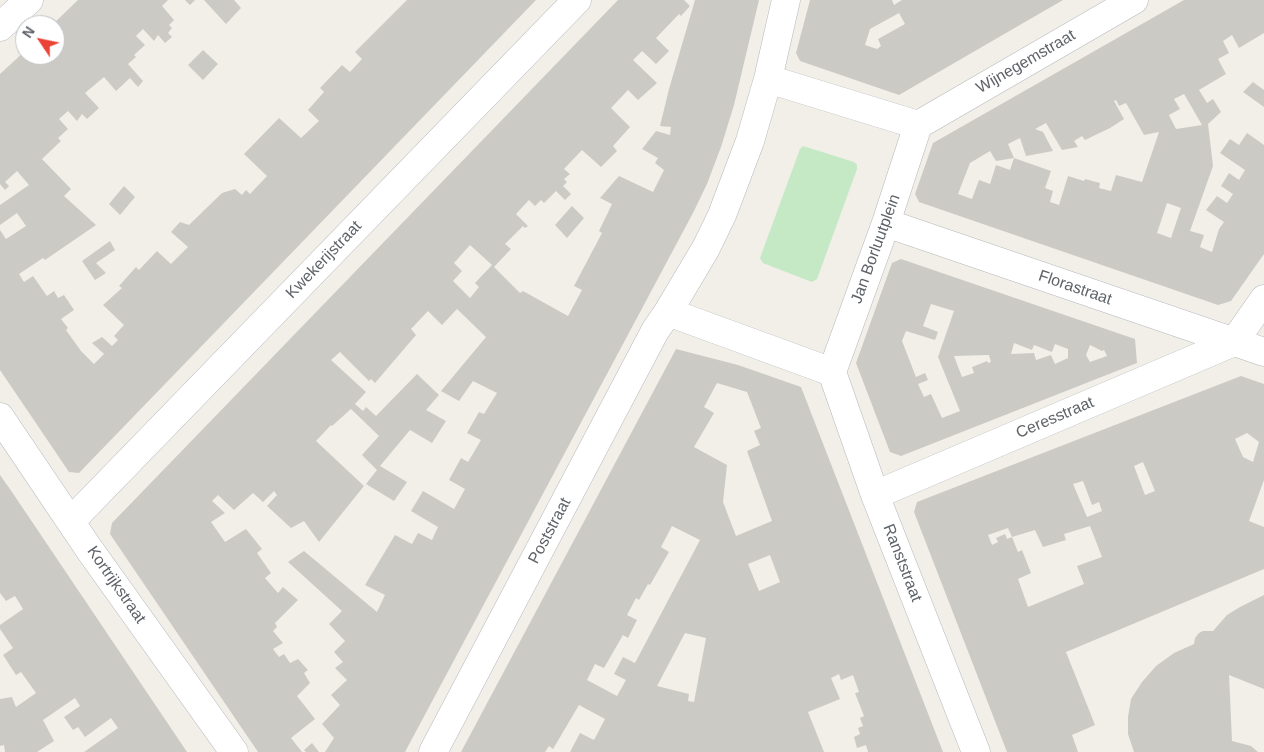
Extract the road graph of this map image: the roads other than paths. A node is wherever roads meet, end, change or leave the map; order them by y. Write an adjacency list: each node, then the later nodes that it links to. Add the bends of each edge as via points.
1 (29, 0): 5 (street)
2 (577, 0): 16 (street, Kwekerijstraat)
3 (786, 0): 6 (street, Poststraat)
4 (1134, 0): 7 (street, Wijnegemstraat)
5 (0, 27)
6 (768, 79): 7 (street); 10 (street, Poststraat, via 750,141 722,216)
7 (918, 125): 8 (street, Jan Borluutplein)
8 (886, 223): 11 (street, Florastraat); 13 (street, Jan Borluutplein)
9 (1264, 299): 11 (street)
10 (668, 312): 13 (street); 18 (street, Poststraat, via 655,331)
11 (1234, 342): 12 (street, Florastraat); 15 (street, Ceresstraat)
12 (1264, 352)
13 (832, 372): 15 (street, Ranststraat)
14 (0, 417): 16 (street, Kortrijkstraat)
15 (876, 494): 19 (street, Ranststraat)
16 (71, 521): 17 (street, Kortrijkstraat)
17 (234, 752)
18 (433, 752)
19 (976, 752)

